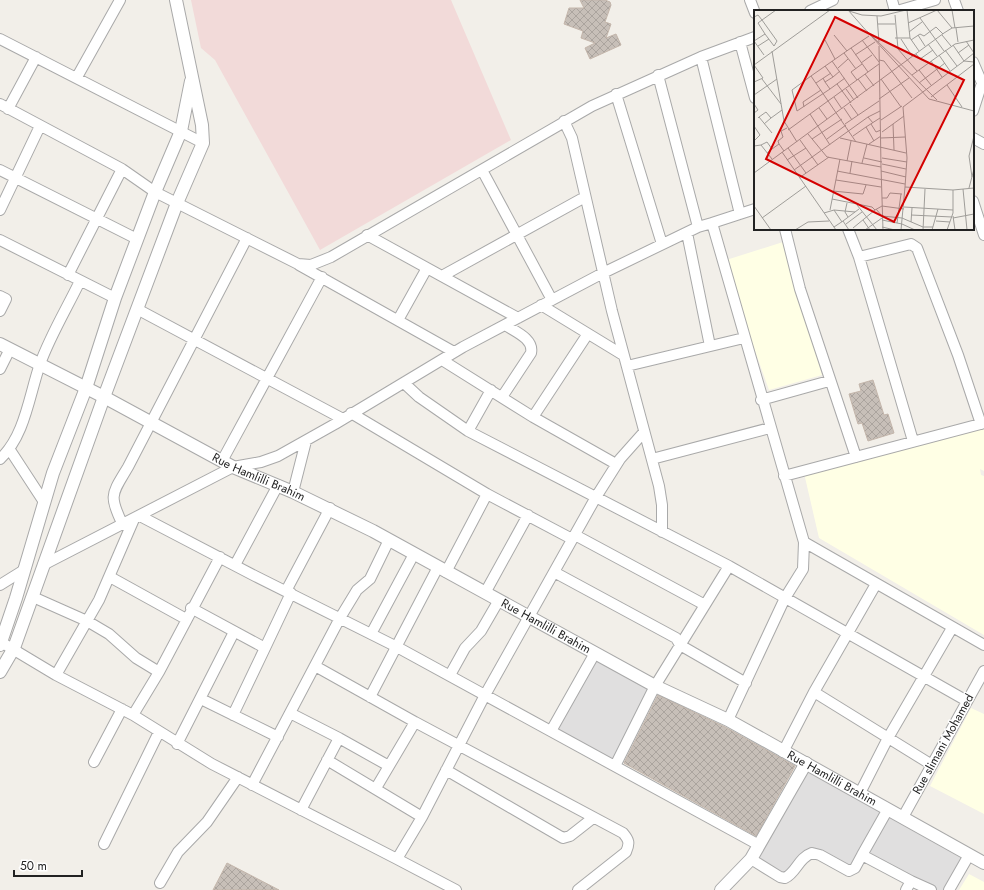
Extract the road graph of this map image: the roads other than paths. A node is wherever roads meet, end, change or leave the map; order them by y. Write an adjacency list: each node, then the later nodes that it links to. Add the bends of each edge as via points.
1 (120, 0): 21 (street)
2 (176, 0): 20 (street)
3 (750, 0): 8 (street)
4 (834, 0): 9 (street)
5 (892, 0): 10 (street)
6 (935, 0): 11 (street)
7 (954, 0): 12 (street)
8 (754, 10)
9 (812, 10)
10 (896, 10)
11 (900, 10)
12 (958, 10)
13 (754, 36): 15 (street)
14 (0, 39): 16 (street)
15 (740, 42): 17 (street); 24 (street)
16 (36, 57): 21 (street); 25 (street)
17 (701, 57): 19 (street); 43 (street)
18 (974, 65): 22 (street)
19 (658, 75): 23 (street); 46 (street)
20 (192, 76): 29 (street); 31 (street)
21 (77, 77): 29 (street)
22 (980, 85): 26 (street)
23 (616, 94): 27 (street); 56 (street)
24 (754, 94)
25 (4, 107): 28 (street)
26 (974, 107)
27 (564, 121): 35 (street); 38 (street, via 572,138)
28 (40, 126): 33 (street); 36 (street)
29 (181, 131): 31 (street); 37 (street)
30 (974, 139): 32 (street)
31 (203, 143): 39 (street)
32 (984, 144)
33 (122, 169): 37 (street); 44 (street)
34 (0, 170): 36 (street)
35 (482, 170): 50 (street); 52 (street)
36 (16, 178): 42 (street); 44 (street)
37 (155, 192): 39 (street); 55 (street)
38 (585, 197): 52 (street); 60 (street)
39 (177, 203): 53 (street); 69 (street)
40 (974, 204): 51 (street)
41 (754, 209): 43 (street)
42 (0, 210)
43 (740, 214): 45 (street)
44 (97, 219): 55 (street); 61 (street)
45 (712, 223): 46 (street); 75 (street)
46 (698, 227): 49 (street)
47 (785, 230): 86 (street, via 800,289)
48 (848, 230): 57 (street)
49 (687, 233): 56 (street); 78 (street)
50 (367, 235): 58 (street, via 319,263); 59 (street)
51 (984, 235)
52 (517, 236): 62 (street); 67 (street)
53 (247, 238): 58 (street); 76 (street)
54 (0, 240): 61 (street)
55 (137, 240): 66 (street)
56 (662, 244): 60 (street)
57 (859, 257): 96 (street, via 910,244 917,248); 101 (street)
58 (298, 264): 63 (street)
59 (427, 268): 62 (street); 72 (street)
60 (603, 273): 67 (street); 80 (street)
61 (68, 275): 64 (street)
62 (442, 276): 71 (street)
63 (322, 277): 72 (street); 85 (street)
64 (80, 281): 66 (street); 82 (street)
65 (0, 296): 70 (street, via 6,299)
66 (115, 298): 88 (street)
67 (552, 300): 68 (street)
68 (541, 306): 71 (street); 74 (street)
69 (137, 309): 76 (street); 90 (street)
70 (0, 311)
71 (518, 318): 73 (street)
72 (398, 320): 79 (street)
73 (506, 324): 79 (street); 91 (street, via 530,342 532,348)
74 (587, 335): 80 (street); 94 (street)
75 (744, 338): 78 (street); 92 (street)
76 (194, 340): 85 (street); 95 (street)
77 (5, 346): 82 (street, Rue Hamlilli Brahim); 84 (street)
78 (710, 346): 83 (street)
79 (454, 352): 81 (street)
80 (623, 355): 83 (street)
81 (442, 360): 87 (street); 89 (street)
82 (40, 364): 88 (street, Rue Hamlilli Brahim); 102 (street, via 28,408)
83 (627, 366): 99 (street)
84 (0, 369)
85 (267, 378): 93 (street); 106 (street)
86 (829, 381): 92 (street); 103 (street)
87 (404, 383): 93 (street); 98 (street, via 419,397)
88 (86, 388): 90 (street, Rue Hamlilli Brahim); 114 (street)
89 (491, 390): 91 (street); 98 (street)
90 (104, 397): 95 (street, Rue Hamlilli Brahim); 124 (street)
91 (502, 397): 94 (street)
92 (761, 400): 97 (street)
93 (347, 416): 100 (street); 112 (street)
94 (533, 416): 107 (street)
95 (152, 423): 106 (street, Rue Hamlilli Brahim); 118 (street, via 113,493 112,503)
96 (982, 424): 101 (street)
97 (770, 428): 104 (street); 109 (street)
98 (468, 431): 113 (street)
99 (644, 432): 104 (street); 107 (street)
100 (306, 441): 108 (street, via 278,456); 111 (street)
101 (913, 441): 103 (street)
102 (10, 450): 105 (street); 114 (street)
103 (856, 457): 109 (street)
104 (652, 459): 119 (street, via 662,505)
105 (0, 460)
106 (222, 461): 108 (street, Rue Hamlilli Brahim)
107 (616, 464): 113 (street)
108 (233, 467): 110 (street, Rue Hamlilli Brahim); 117 (street)
109 (784, 476): 122 (street)
110 (278, 485): 111 (street, Rue Hamlilli Brahim); 128 (street)
111 (293, 492): 115 (street, Rue Hamlilli Brahim)
112 (488, 494): 116 (street); 130 (street)
113 (596, 497): 119 (street); 120 (street)
114 (44, 502): 123 (street)
115 (330, 508): 121 (street, Rue Hamlilli Brahim); 136 (street)
116 (528, 515): 120 (street); 137 (street)
117 (137, 517): 118 (street); 126 (street); 133 (street)
118 (123, 525): 127 (street)
119 (662, 532): 129 (street)
120 (573, 537): 132 (street); 141 (street)
121 (389, 540): 125 (street, Rue Hamlilli Brahim); 144 (street, via 370,578 356,590)
122 (804, 542): 134 (street); 139 (street, via 802,569)
123 (31, 549): 124 (street); 131 (street)
124 (47, 552): 127 (street)
125 (414, 554): 130 (street, Rue Hamlilli Brahim); 149 (street)
126 (220, 557): 128 (street); 142 (street)
127 (44, 565): 138 (street)
128 (235, 565): 136 (street)
129 (729, 566): 139 (street); 141 (street)
130 (442, 569): 137 (street, Rue Hamlilli Brahim); 154 (street)
131 (24, 570): 135 (street); 151 (street)
132 (554, 572): 143 (street); 152 (street, via 676,638)
133 (110, 577): 145 (street); 146 (street)
134 (876, 584): 147 (street); 150 (street)
135 (0, 585)
136 (288, 592): 144 (street); 156 (street)
137 (485, 593): 140 (street, Rue Hamlilli Brahim)
138 (33, 597): 146 (street); 155 (street)
139 (785, 598): 150 (street); 165 (street)
140 (499, 600): 143 (street, Rue Hamlilli Brahim); 163 (street, via 481,631 465,648)
141 (705, 605): 152 (street)
142 (191, 608): 145 (street); 148 (street)
143 (529, 617): 157 (street, Rue Hamlilli Brahim); 168 (street)
144 (340, 618): 149 (street); 158 (street)
145 (186, 619): 161 (street)
146 (87, 621): 161 (street, via 109,634 136,658); 162 (street)
147 (952, 628): 153 (street); 164 (street)
148 (234, 632): 156 (street); 170 (street)
149 (371, 634): 154 (street)
150 (847, 634): 164 (street); 167 (street)
151 (1, 643): 155 (street)
152 (680, 645): 165 (street); 166 (street)
153 (984, 645)
154 (397, 647): 163 (street); 169 (street)
155 (14, 648): 160 (street); 162 (street)
156 (265, 648): 175 (street)
157 (595, 653): 166 (street, Rue Hamlilli Brahim); 178 (street)
158 (315, 666): 169 (street); 173 (street)
159 (984, 671): 171 (street, Rue slimani Mohamed)
160 (0, 672)
161 (158, 672): 174 (street)
162 (56, 675): 172 (street)
163 (450, 676): 168 (street)
164 (923, 677): 171 (street); 182 (street)
165 (746, 683): 176 (street)
166 (655, 686): 176 (street, Rue Hamlilli Brahim); 191 (street)
167 (814, 692): 182 (street); 185 (street)
168 (485, 695): 178 (street); 184 (street)
169 (370, 697): 177 (street)
170 (200, 699): 175 (street); 183 (street)
171 (966, 702): 189 (street, Rue slimani Mohamed)
172 (122, 709): 174 (street); 187 (street)
173 (290, 713): 180 (street); 181 (street)
174 (133, 715): 179 (street)
175 (233, 715): 180 (street)
176 (728, 720): 185 (street, Rue Hamlilli Brahim)
177 (415, 722): 184 (street); 190 (street)
178 (551, 731): 191 (street)
179 (159, 732): 183 (street); 202 (street)
180 (278, 737): 194 (street)
181 (339, 738): 186 (street); 190 (street)
182 (888, 738): 189 (street); 196 (street)
183 (177, 744): 193 (street)
184 (459, 745): 192 (street); 201 (street)
185 (783, 752): 188 (street, Rue Hamlilli Brahim)
186 (327, 760): 195 (street); 198 (street)
187 (94, 762)
188 (806, 763): 196 (street, Rue Hamlilli Brahim); 203 (street)
189 (932, 765): 200 (street, Rue slimani Mohamed)
190 (389, 766): 195 (street)
191 (615, 766): 203 (street)
192 (446, 770): 199 (street); 201 (street, via 563,838 570,836)
193 (238, 777): 194 (street); 209 (street, via 207,822 178,852)
194 (252, 785): 198 (street)
195 (376, 788): 199 (street)
196 (860, 793): 197 (street, Rue Hamlilli Brahim)
197 (888, 809): 200 (street, Rue Hamlilli Brahim); 204 (street)
198 (301, 810): 206 (street)
199 (422, 816): 206 (street)
200 (903, 817): 205 (street, Rue Hamlilli Brahim)
201 (593, 818): 212 (street, via 623,833 629,846 626,852)
202 (104, 844)
203 (759, 845): 207 (street)
204 (862, 855): 207 (street, via 849,871 812,853 801,859 785,878); 210 (street)
205 (969, 855): 208 (street, Rue Hamlilli Brahim); 215 (street)
206 (397, 859): 211 (street)
207 (751, 859): 213 (street)
208 (984, 863)
209 (160, 883)
210 (908, 885): 214 (street)
211 (456, 890)
212 (578, 890)
213 (721, 890)
214 (931, 890)
215 (949, 890)

